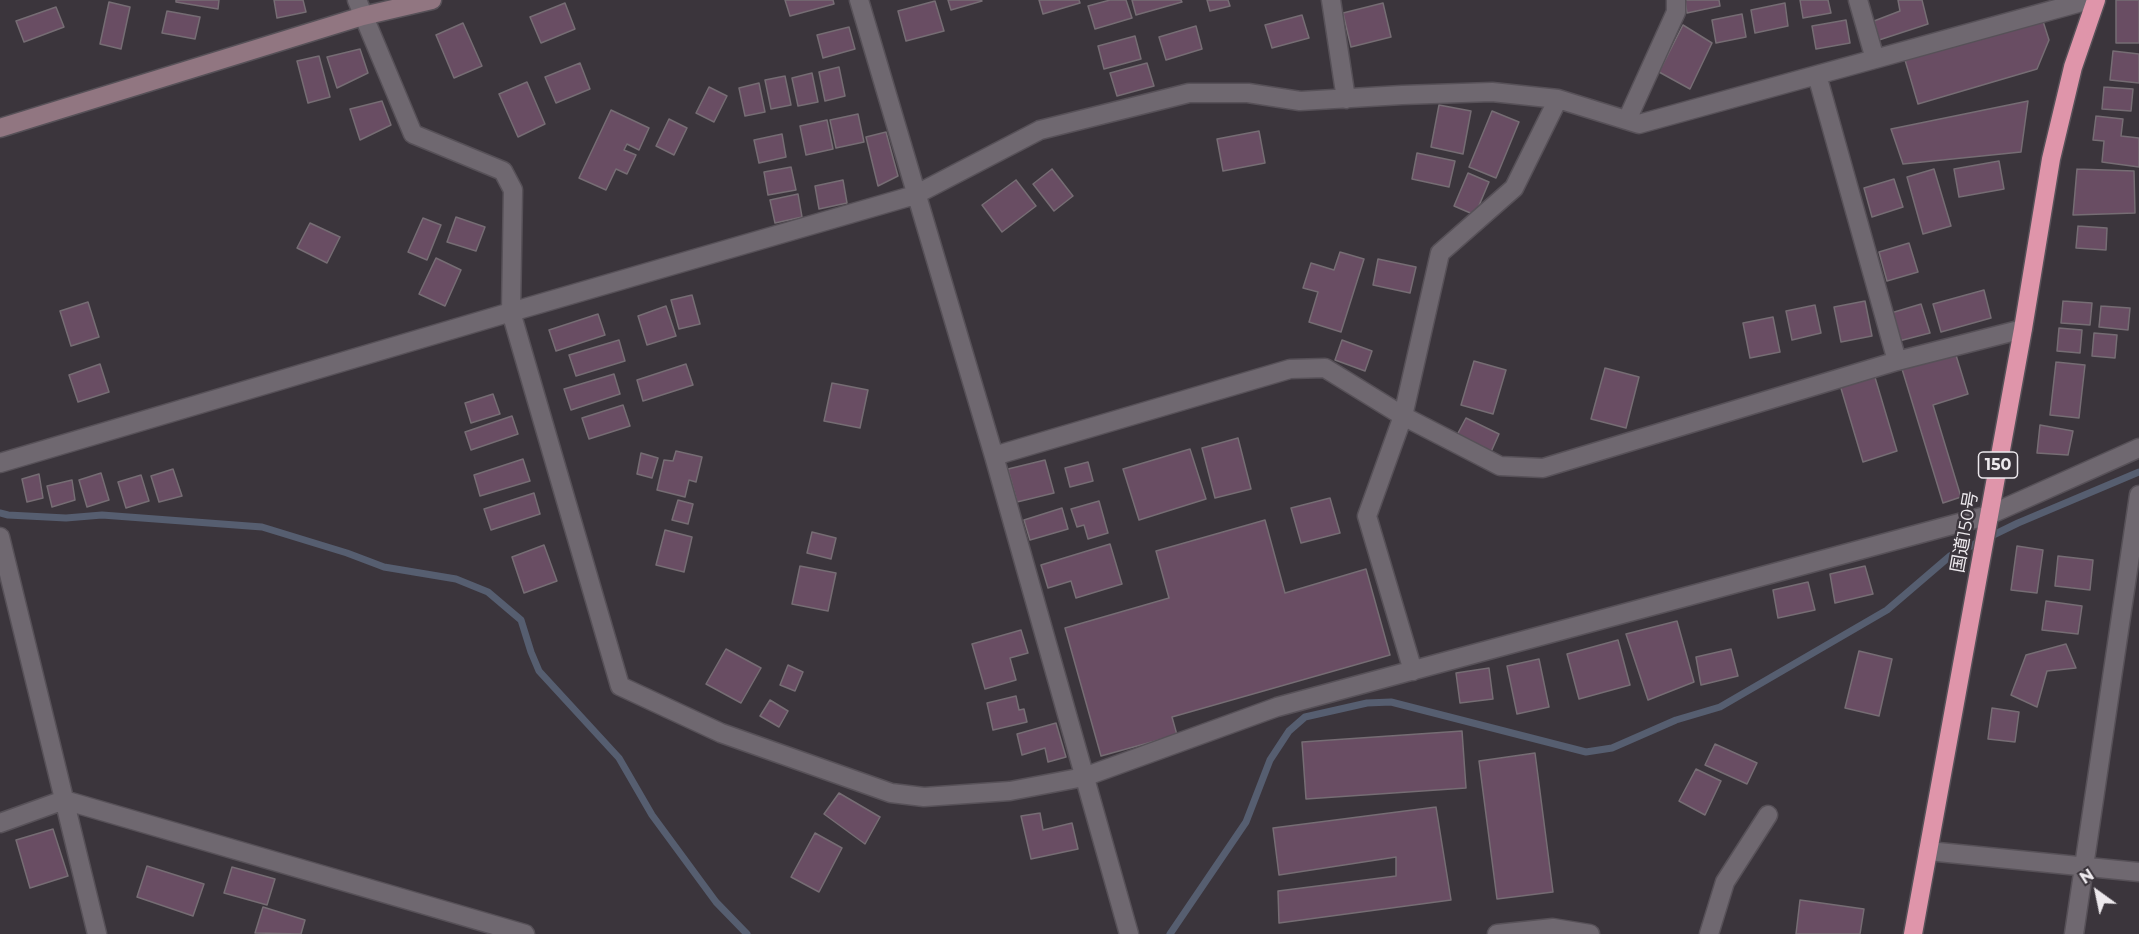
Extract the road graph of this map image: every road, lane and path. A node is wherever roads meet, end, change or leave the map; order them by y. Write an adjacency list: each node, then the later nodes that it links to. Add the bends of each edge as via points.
1 (432, 0): 8 (street)
2 (859, 0): 15 (street)
3 (1331, 0): 11 (street)
4 (1676, 0): 13 (street, via 1676,12)
5 (1858, 0): 9 (street)
6 (2089, 0): 9 (street)
7 (2096, 0): 17 (highway, 国道150号 / 150, via 2073,67 2051,159)
8 (360, 8): 14 (street); 16 (street, via 413,134 503,171 513,190)
9 (1875, 59): 10 (street)
10 (1817, 75): 13 (street, via 1639,124); 18 (street)
11 (1346, 99): 12 (street, via 1492,92); 15 (street, via 1300,101 1248,93 1189,93 1040,130)
12 (1558, 99): 13 (street); 19 (street, via 1514,188 1440,253)
13 (1627, 120)
14 (0, 128)
15 (915, 195): 16 (street); 21 (street)
16 (511, 312): 22 (street); 27 (street, via 620,686 721,733 891,793 924,797 1000,792)
17 (2023, 329): 18 (street); 24 (highway, 国道150号 / 150)
18 (1896, 361): 19 (street, via 1543,468 1500,466)
19 (1402, 416): 21 (street, via 1325,368 1290,369); 26 (street, via 1367,516)
20 (2139, 448): 24 (street)
21 (994, 456): 27 (street)
22 (0, 464)
23 (2139, 495): 32 (street)
24 (1989, 515): 26 (street); 31 (highway, 国道150号 / 150)
25 (0, 537): 28 (street)
26 (1413, 671): 27 (street, via 1277,708)
27 (1084, 777): 36 (street)
28 (64, 800): 30 (street); 34 (street); 35 (street)
29 (1768, 815): 39 (street, via 1725,882)
30 (0, 823)
31 (1928, 851): 32 (street); 40 (highway, 国道150号 / 150)
32 (2084, 868): 33 (street); 41 (street)
33 (2139, 872)
34 (97, 934)
35 (525, 934)
36 (1129, 934)
37 (1497, 934): 38 (street, via 1553,928)
38 (1590, 934)
39 (1709, 934)
40 (1913, 934)
41 (2074, 934)

